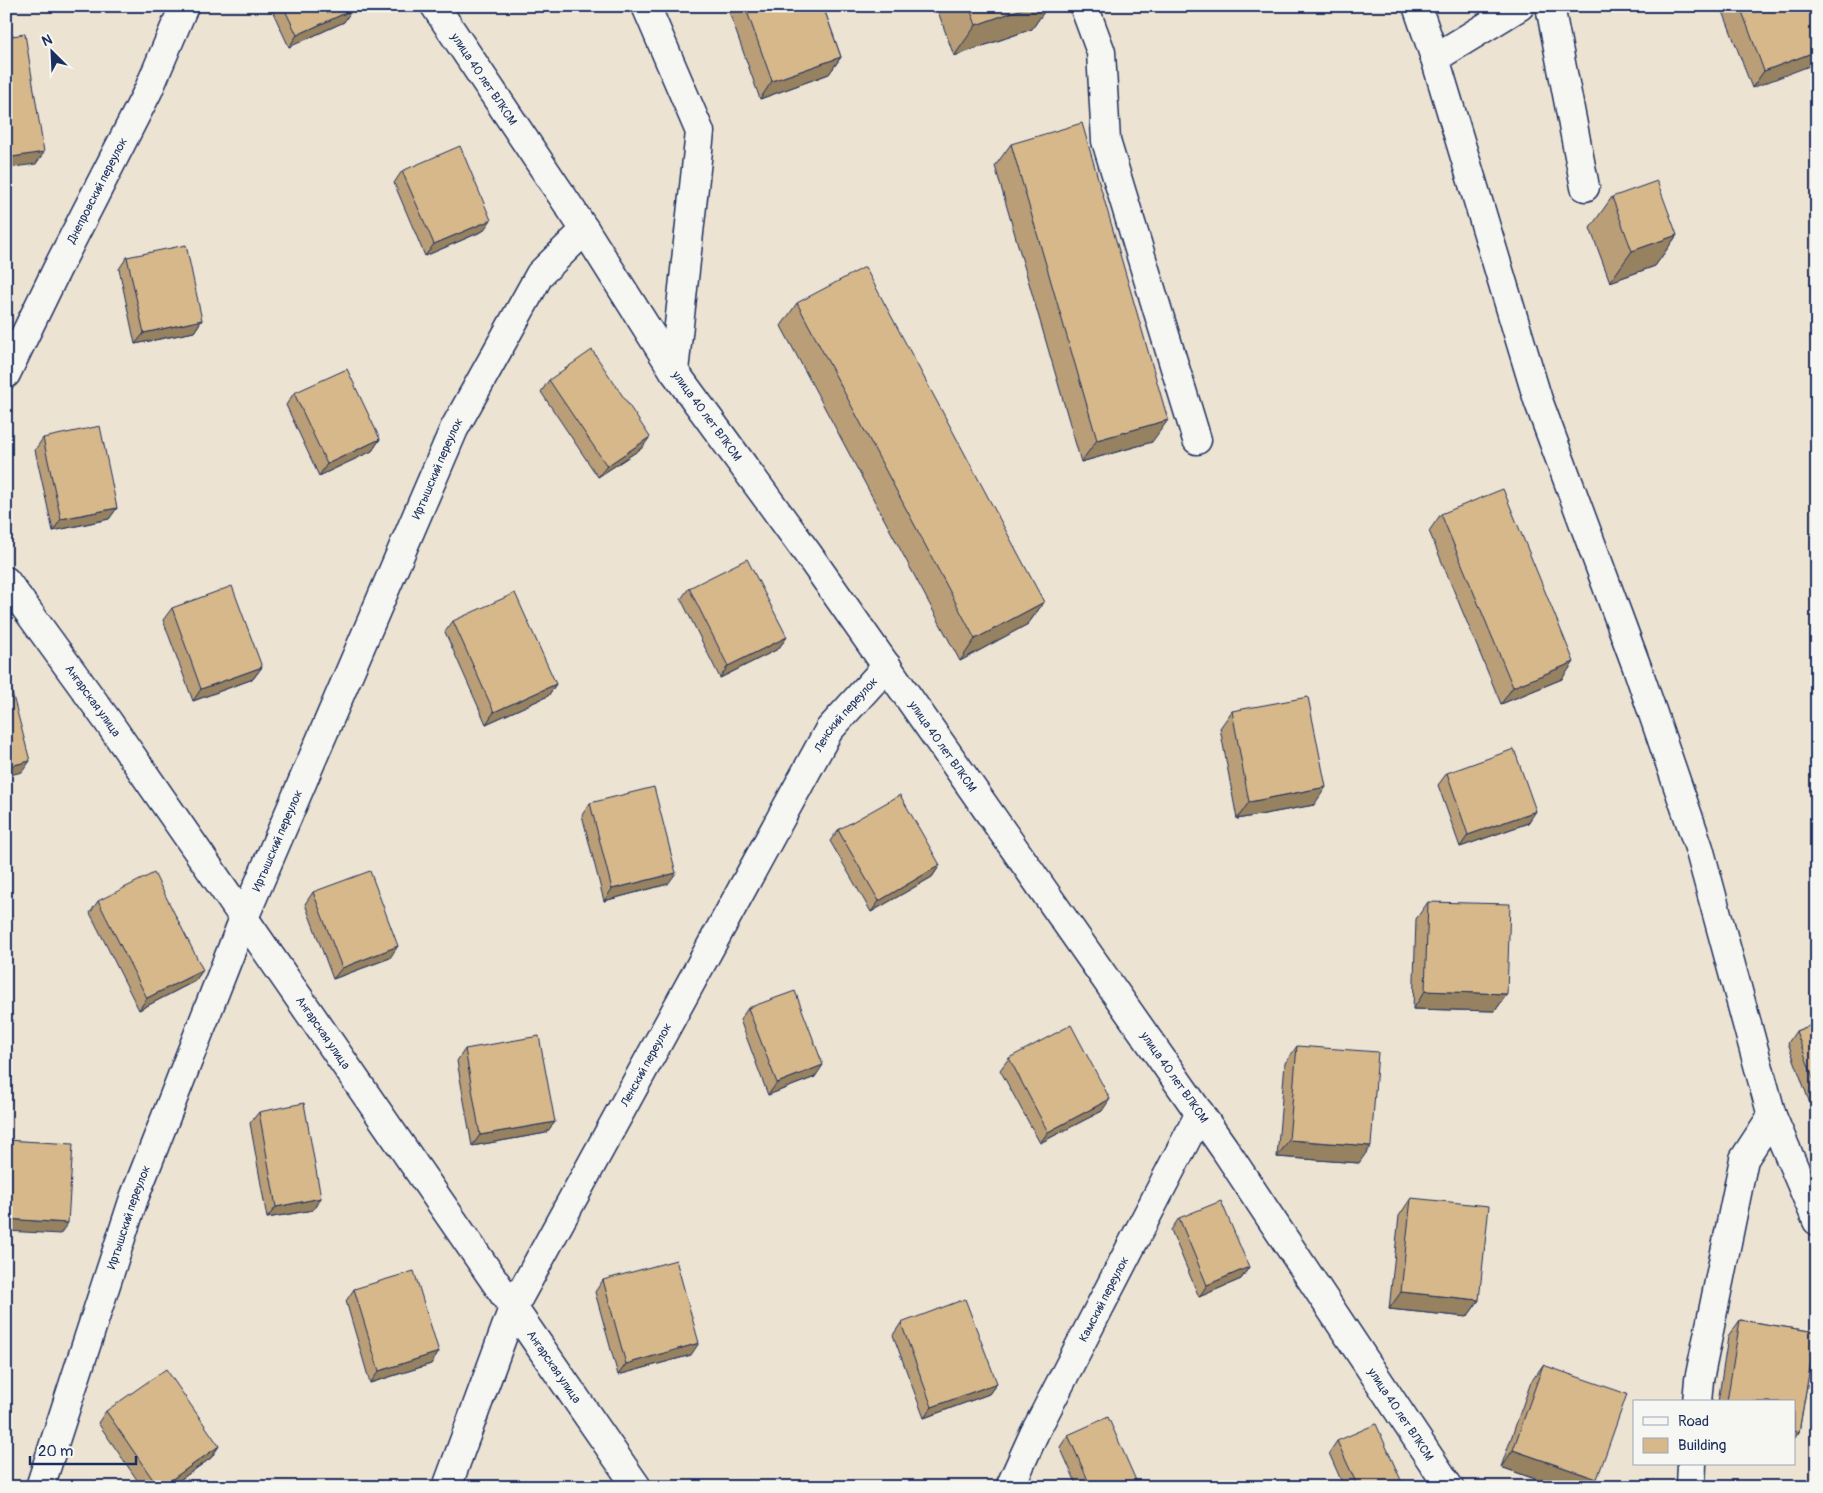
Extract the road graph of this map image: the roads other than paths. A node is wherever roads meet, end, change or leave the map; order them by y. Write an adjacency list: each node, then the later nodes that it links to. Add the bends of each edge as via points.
1 (184, 6): 12 (street, Днепровский переулок, via 148,91)
2 (435, 6): 10 (street, улица 40 лет ВЛКСМ)
3 (646, 6): 11 (street, via 700,132)
4 (1084, 6): 13 (street, via 1100,52 1106,141)
5 (1417, 6): 8 (street)
6 (1520, 6): 8 (street)
7 (1550, 6): 9 (street)
8 (1435, 58): 18 (street, via 1538,400 1638,670 1699,848)
9 (1585, 187)
10 (585, 230): 11 (street, улица 40 лет ВЛКСМ); 16 (street, Иртышский переулок, via 540,274 454,429)
11 (674, 371): 15 (street, улица 40 лет ВЛКСМ)
12 (6, 374)
13 (1197, 440)
14 (6, 581): 16 (street, Ангарская улица)
15 (887, 666): 17 (street, улица 40 лет ВЛКСМ); 20 (street, Ленский переулок, via 829,730)
16 (244, 918): 20 (street, Ангарская улица); 23 (street, Иртышский переулок, via 134,1198)
17 (1200, 1113): 26 (street, Камский переулок, via 1034,1434); 27 (street, улица 40 лет ВЛКСМ)
18 (1772, 1116): 19 (street); 21 (street, via 1744,1159)
19 (1817, 1221)
20 (513, 1308): 24 (street, Ленский переулок); 25 (street, Ангарская улица)
21 (1697, 1400)
22 (1692, 1466): 28 (street)
23 (40, 1487)
24 (447, 1487)
25 (638, 1487)
26 (1010, 1487)
27 (1449, 1487)
28 (1691, 1487)

